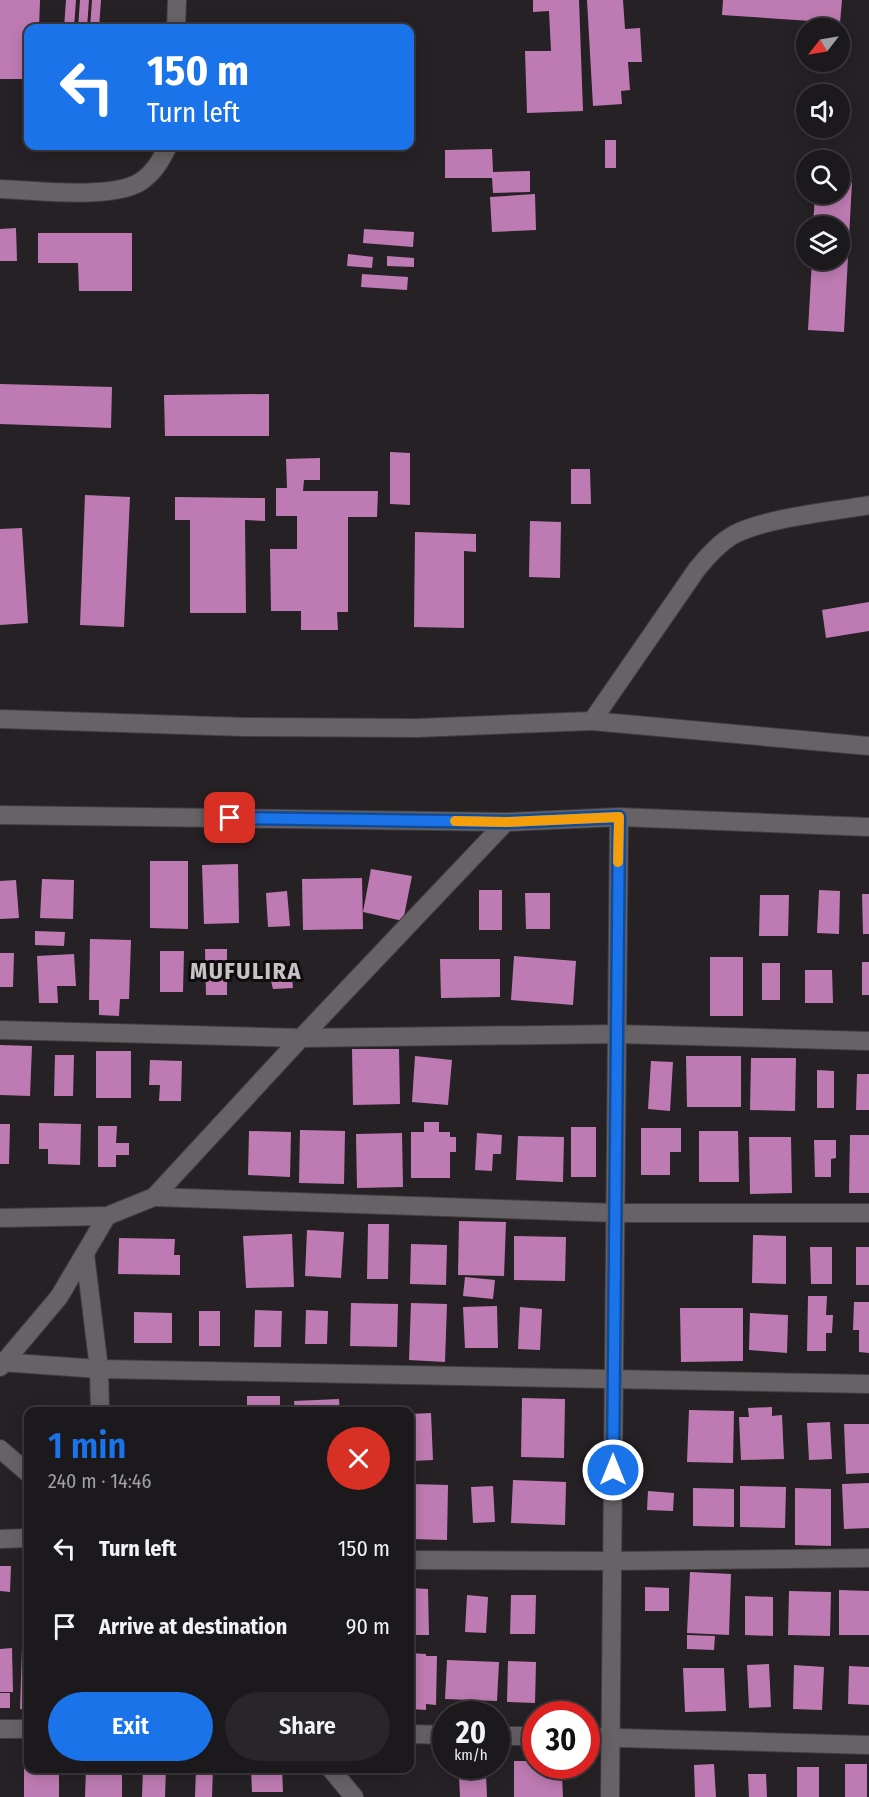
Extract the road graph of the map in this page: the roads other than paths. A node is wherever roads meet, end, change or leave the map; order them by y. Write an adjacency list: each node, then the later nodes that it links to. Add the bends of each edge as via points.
1 (177, 0): 2 (street)
2 (176, 24)
3 (166, 150): 4 (street, via 155,170 139,183 116,190)
4 (0, 189)
5 (869, 505): 7 (street, via 770,522 735,534 717,548 697,568)
6 (0, 719): 7 (street, via 394,728)
7 (592, 721): 8 (street)
8 (869, 746)
9 (0, 815): 11 (street)
10 (619, 817): 11 (street); 12 (street); 14 (street)
11 (506, 822): 15 (street)
12 (869, 827)
13 (0, 1030): 15 (street)
14 (617, 1034): 15 (street); 16 (street); 18 (street)
15 (301, 1038): 17 (street)
16 (869, 1041)
17 (154, 1197): 18 (street); 20 (street)
18 (615, 1213): 19 (street); 25 (street)
19 (869, 1213)
20 (107, 1216): 21 (street); 22 (street)
21 (0, 1218)
22 (85, 1254): 23 (street, via 59,1297); 24 (street)
23 (2, 1364): 24 (street)
24 (99, 1369): 25 (street); 27 (street)
25 (614, 1380): 26 (street); 34 (street)
26 (869, 1384)
27 (100, 1407)
28 (0, 1449): 29 (street)
29 (24, 1470)
30 (24, 1538): 31 (street)
31 (0, 1539)
32 (869, 1558): 34 (street)
33 (414, 1560): 34 (street)
34 (612, 1561): 40 (street)
35 (0, 1729): 36 (street)
36 (24, 1730)
37 (414, 1734): 38 (street)
38 (432, 1735)
39 (600, 1737): 40 (street)
40 (611, 1737): 41 (street); 44 (street)
41 (869, 1745)
42 (334, 1773): 43 (street)
43 (354, 1797)
44 (610, 1797)

